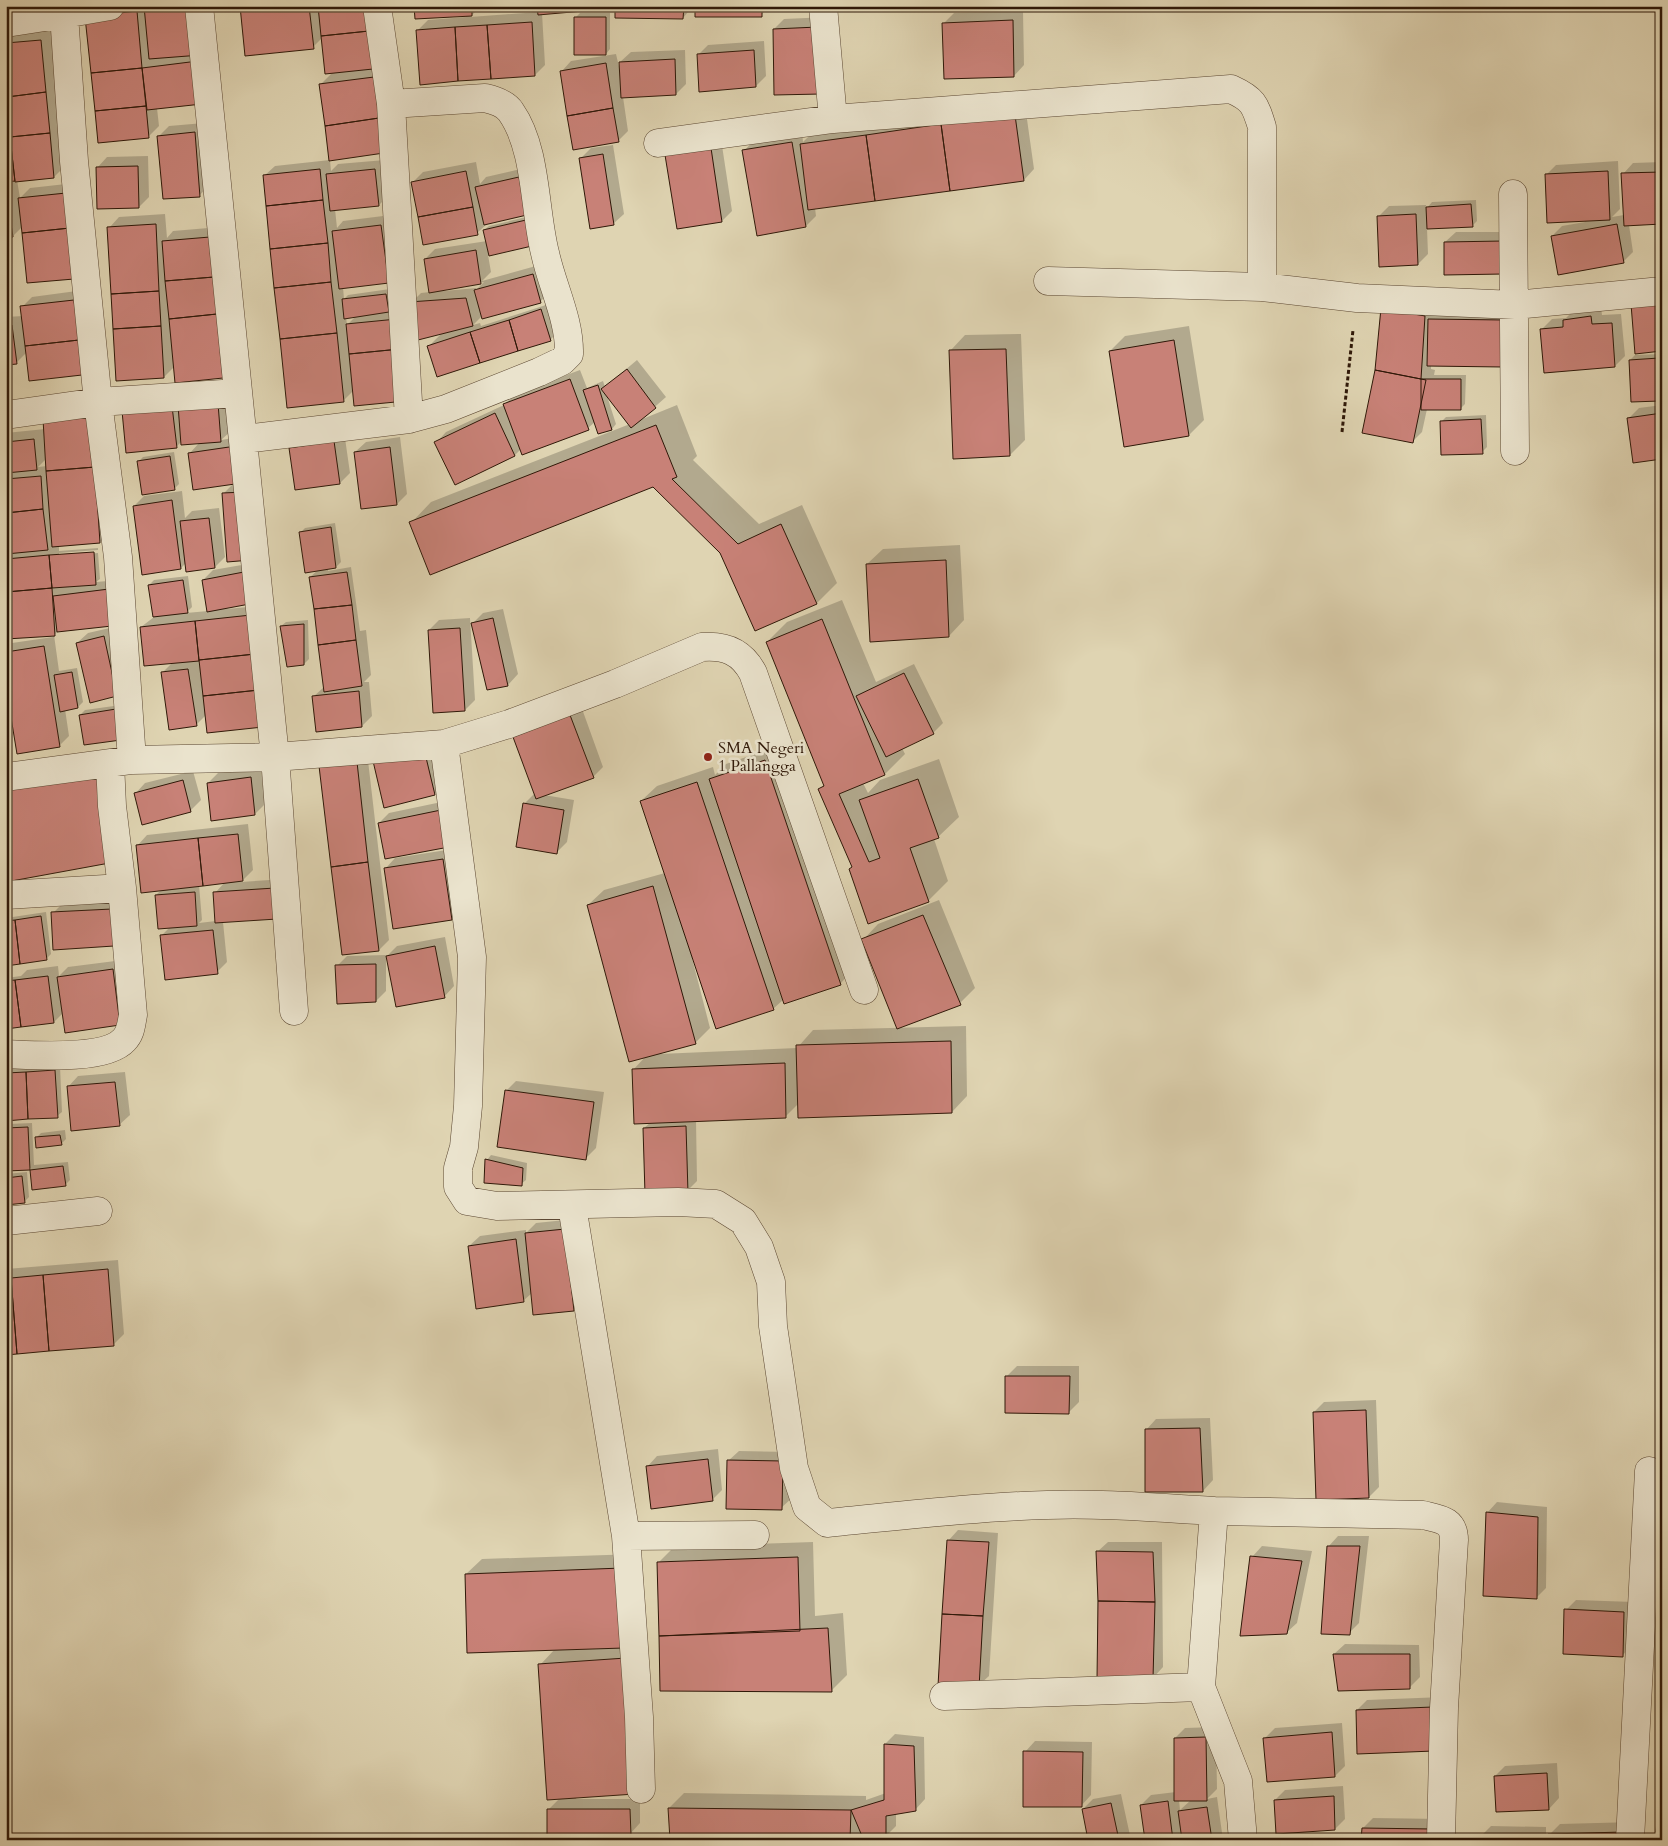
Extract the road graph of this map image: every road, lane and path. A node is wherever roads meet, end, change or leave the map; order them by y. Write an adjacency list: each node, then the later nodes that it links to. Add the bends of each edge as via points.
1 (110, 6): 5 (street)
2 (199, 6): 16 (street)
3 (377, 6): 7 (street)
4 (823, 6): 8 (street)
5 (64, 14): 6 (street); 17 (street, via 74,161)
6 (6, 23)
7 (391, 104): 19 (street); 19 (street, via 485,98 510,110 525,145 544,252 569,348 566,358 539,372 446,409)
8 (833, 119): 9 (street); 12 (street, via 1231,89 1247,96 1255,105 1262,127)
9 (658, 143)
10 (1513, 194): 15 (street)
11 (1048, 281): 12 (street)
12 (1262, 287): 14 (street)
13 (1662, 290): 15 (street)
14 (1357, 298): 15 (street); 20 (path)
15 (1515, 305): 22 (street)
16 (238, 393): 17 (street); 21 (street)
17 (98, 402): 18 (street); 25 (street, via 118,557)
18 (6, 415)
19 (409, 419): 21 (street)
20 (1342, 432)
21 (244, 439): 24 (street)
22 (1515, 451)
23 (444, 744): 24 (street); 29 (street, via 518,720 702,647 717,646 739,654 747,660 753,673); 32 (street, via 472,957 468,1106 458,1187 462,1196 472,1204)
24 (275, 757): 25 (street); 30 (street)
25 (121, 762): 26 (street); 27 (street, via 112,806)
26 (6, 777)
27 (122, 888): 28 (street); 31 (street, via 133,1015 130,1032 122,1042 96,1052 56,1056)
28 (6, 895)
29 (864, 990)
30 (294, 1010)
31 (6, 1054)
32 (572, 1206): 36 (street, via 678,1202 716,1204 743,1221 759,1247 771,1282 773,1326 794,1468 806,1507 826,1523 1048,1504); 37 (street)
33 (98, 1211): 34 (street)
34 (6, 1221)
35 (1649, 1472): 44 (street)
36 (1214, 1511): 39 (street); 43 (street, via 1423,1515 1449,1523 1454,1540 1444,1708)
37 (626, 1536): 38 (street); 41 (street)
38 (755, 1536)
39 (1201, 1687): 40 (street); 42 (street, via 1238,1781)
40 (944, 1696)
41 (641, 1790)
42 (1243, 1840)
43 (1442, 1840)
44 (1630, 1840)

